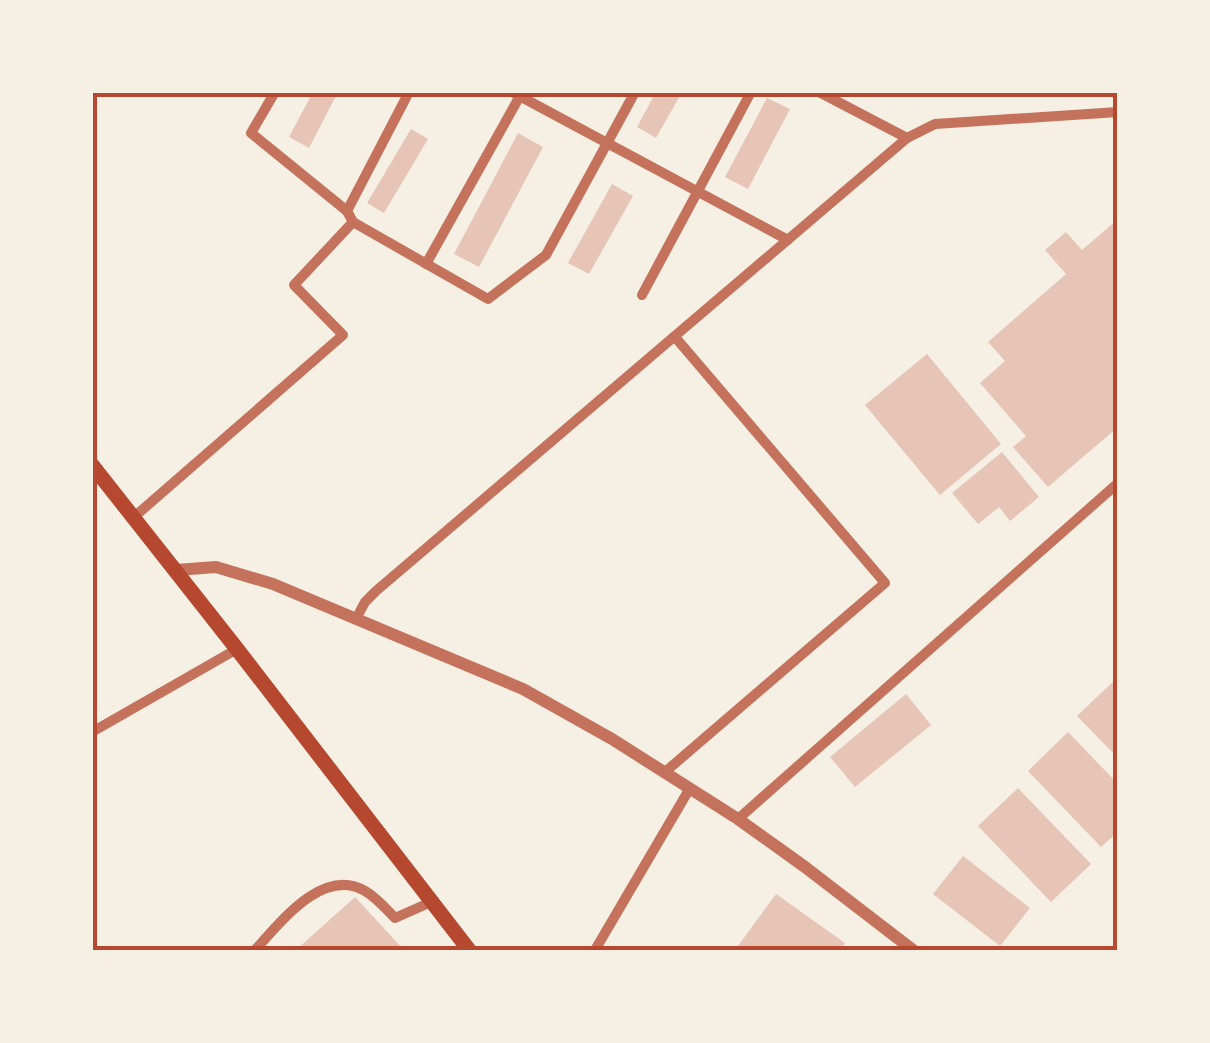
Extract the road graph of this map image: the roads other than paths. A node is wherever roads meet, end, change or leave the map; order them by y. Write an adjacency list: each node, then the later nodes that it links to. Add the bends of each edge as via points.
1 (274, 92): 11 (street, via 250,132)
2 (409, 92): 11 (street)
3 (634, 92): 9 (street)
4 (751, 92): 10 (street)
5 (819, 92): 8 (street)
6 (518, 94): 9 (street); 13 (street)
7 (1118, 112): 8 (street, via 935,124)
8 (907, 138): 12 (street)
9 (606, 144): 10 (street); 13 (street, via 546,255 488,299)
10 (698, 192): 12 (street); 14 (street)
11 (350, 216): 13 (street); 18 (street, via 294,285 343,335)
12 (788, 240): 15 (street)
13 (426, 264)
14 (642, 295)
15 (675, 337): 20 (street, via 376,591); 23 (street, via 884,583)
16 (92, 465): 18 (main road)
17 (1118, 483): 25 (street)
18 (134, 518): 19 (main road)
19 (176, 570): 20 (street, via 230,571); 21 (main road)
20 (356, 618): 23 (street, via 523,688)
21 (237, 648): 22 (street); 26 (main road)
22 (92, 732)
23 (665, 772): 24 (street)
24 (690, 788): 25 (street); 29 (street)
25 (738, 819): 30 (street)
26 (431, 902): 27 (street, via 395,918 364,890 322,888); 28 (main road)
27 (255, 950)
28 (469, 950)
29 (596, 950)
30 (913, 950)

